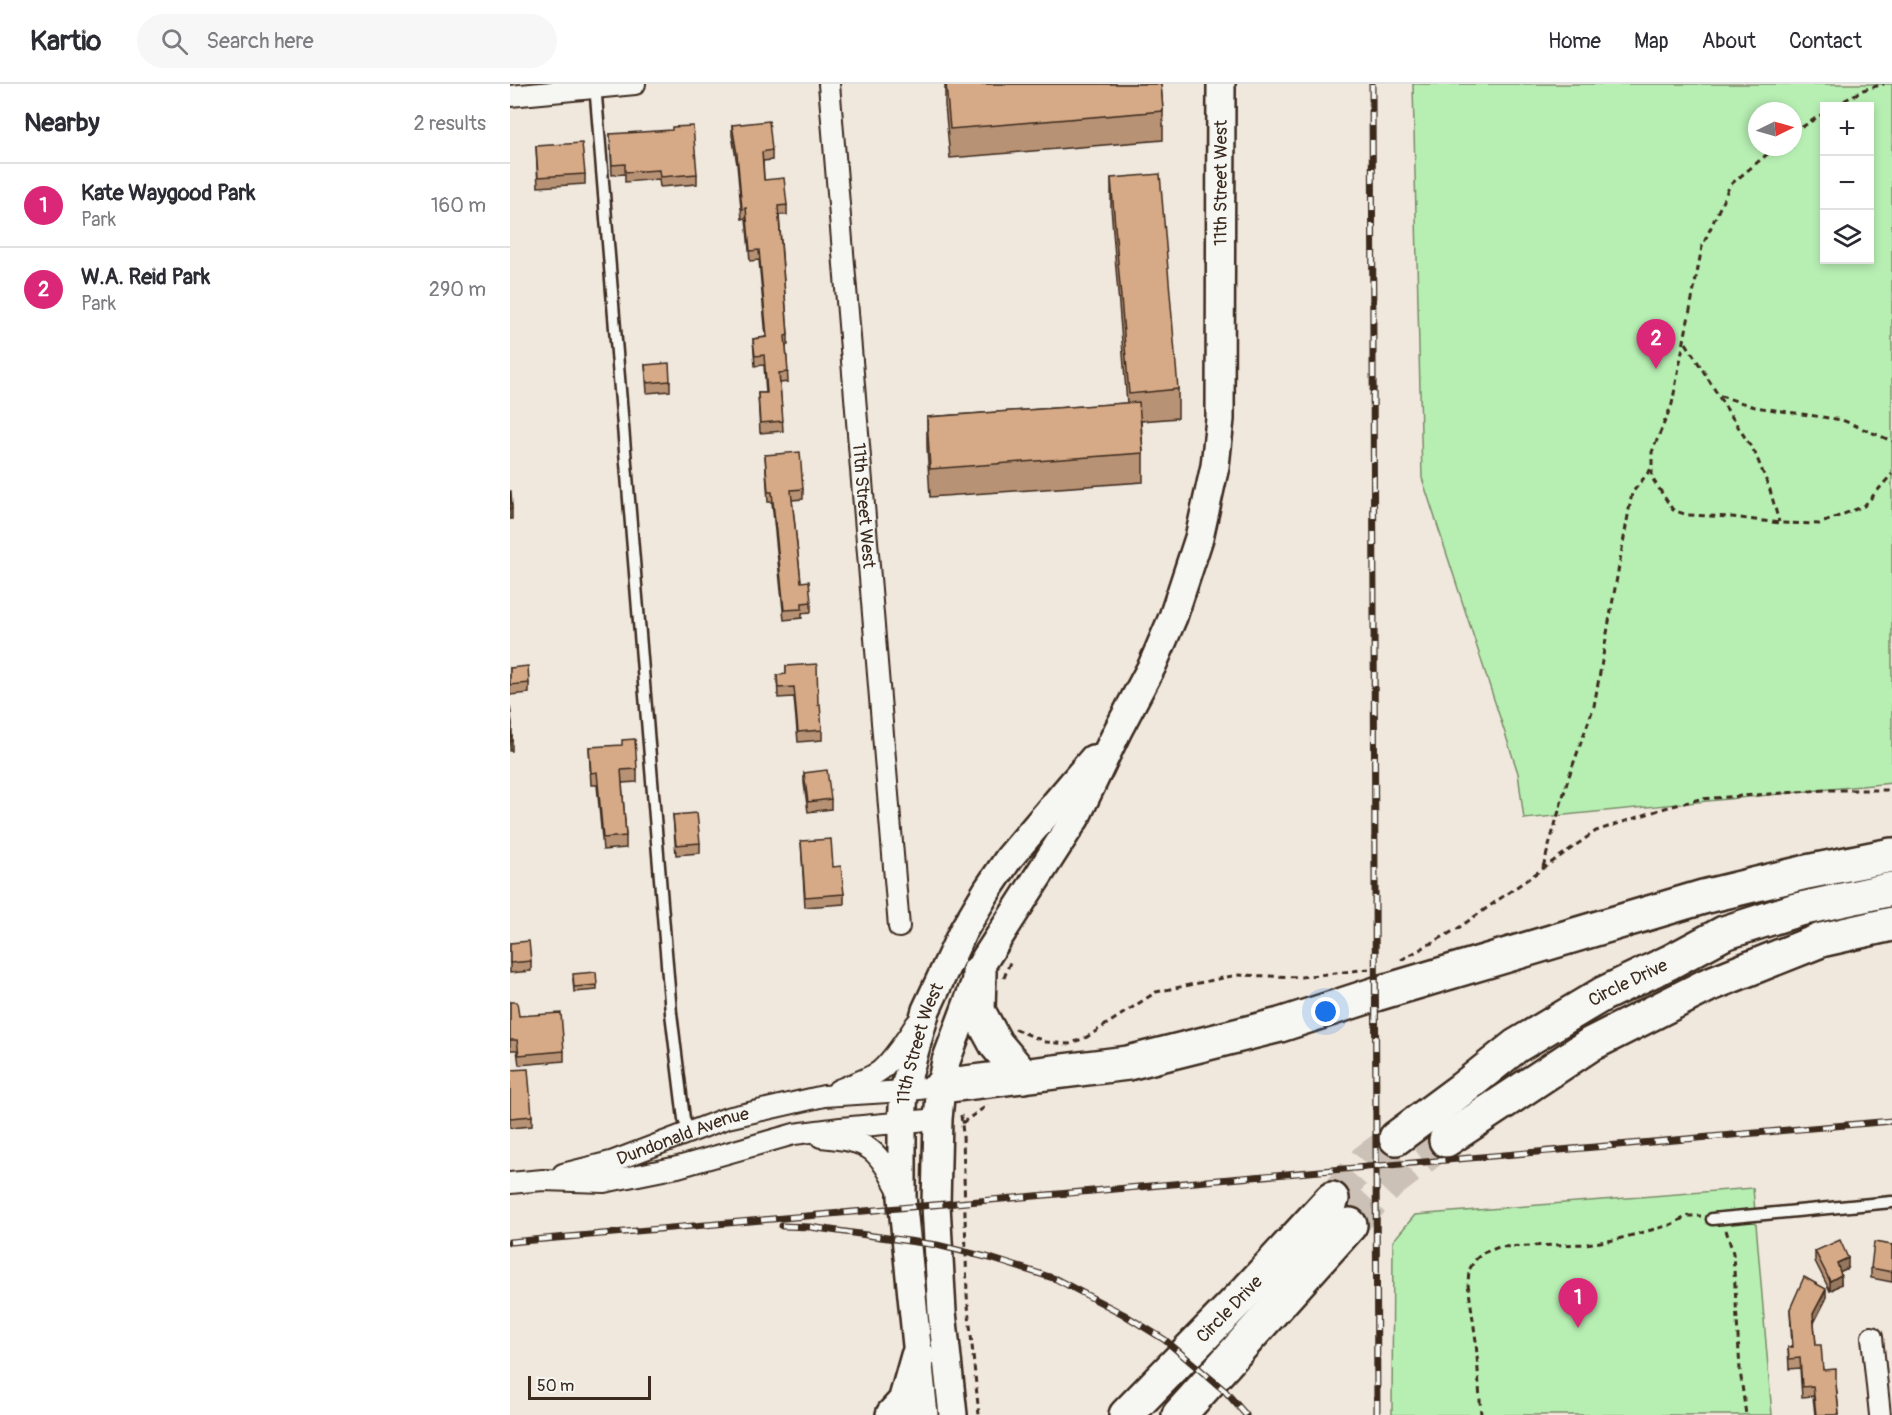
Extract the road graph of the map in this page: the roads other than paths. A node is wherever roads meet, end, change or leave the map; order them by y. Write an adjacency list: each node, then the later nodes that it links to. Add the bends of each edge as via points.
1 (635, 84): 4 (street)
2 (829, 84): 10 (street, 11th Street West)
3 (1221, 84): 6 (main road, 11th Street West, via 1221,370 1215,466 1199,538 1173,617)
4 (595, 86): 5 (street); 19 (lane, via 671,1013)
5 (510, 96)
6 (1118, 730): 11 (main road, 11th Street West, via 1076,817 983,962); 12 (main road, 11th Street West, via 1010,858 963,931)
7 (1892, 855): 13 (highway, via 1703,897 1280,1025 1128,1064)
8 (1892, 889): 21 (highway, Circle Drive, via 1796,910 1724,933 1603,994 1516,1046)
9 (1892, 924): 22 (highway, via 1821,940 1708,985 1591,1044)
10 (899, 927)
11 (991, 976): 13 (highway, via 978,1011 1007,1031); 14 (main road, 11th Street West, via 946,1061)
12 (926, 1010): 15 (main road, 11th Street West); 16 (street, Dundonald Avenue, via 881,1070)
13 (1023, 1076): 14 (highway)
14 (952, 1085): 15 (street, Dundonald Avenue); 17 (main road, 11th Street West)
15 (904, 1091): 16 (street, Dundonald Avenue); 18 (main road, 11th Street West)
16 (824, 1096): 19 (street, Dundonald Avenue, via 727,1118)
17 (938, 1119): 18 (street, Dundonald Avenue); 34 (main road, 11th Street West, via 937,1245)
18 (902, 1123): 20 (street, Dundonald Avenue); 25 (main road, 11th Street West)
19 (689, 1132): 23 (street, Dundonald Avenue, via 611,1162)
20 (794, 1134): 23 (street, Dundonald Avenue, via 678,1167 604,1182); 25 (street, Dundonald Avenue, via 868,1146 883,1160)
21 (1396, 1138)
22 (1446, 1140)
23 (543, 1180): 24 (street, Dundonald Avenue)
24 (510, 1183)
25 (902, 1197): 31 (main road, 11th Street West)
26 (1332, 1199): 35 (highway, Circle Drive)
27 (1892, 1202): 28 (lane)
28 (1712, 1219)
29 (1350, 1226): 36 (highway, Circle Drive)
30 (1872, 1337): 37 (street)
31 (918, 1356): 32 (highway, via 906,1402); 33 (main road, 11th Street West)
32 (893, 1415)
33 (924, 1415)
34 (953, 1415)
35 (1126, 1415)
36 (1179, 1415)
37 (1880, 1415)

